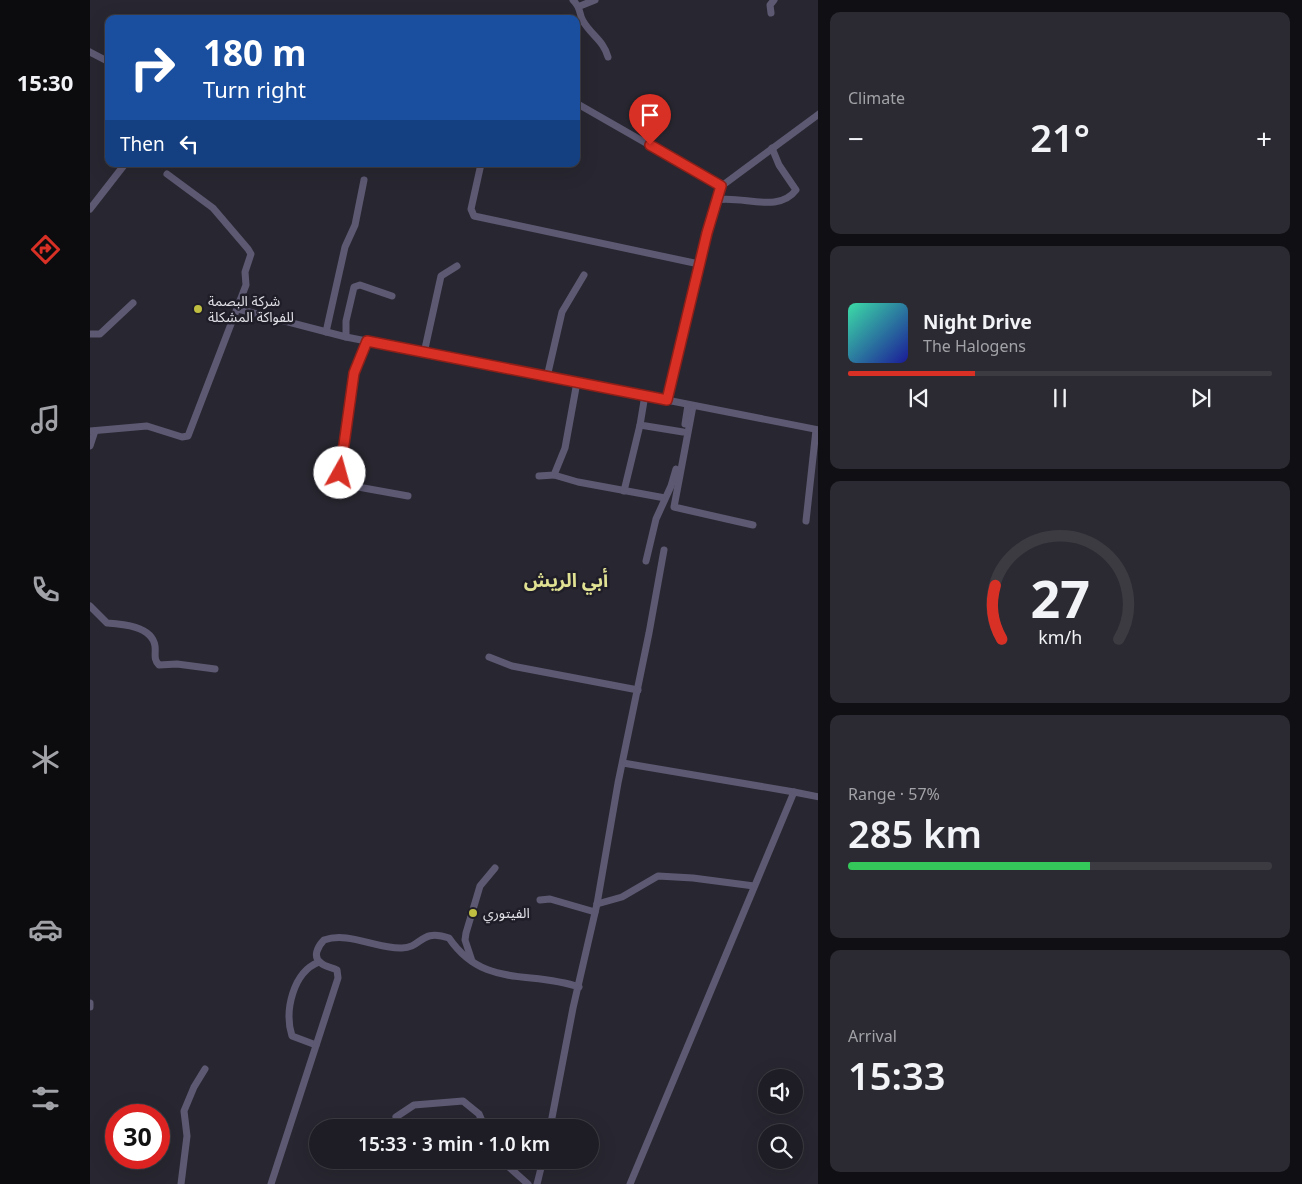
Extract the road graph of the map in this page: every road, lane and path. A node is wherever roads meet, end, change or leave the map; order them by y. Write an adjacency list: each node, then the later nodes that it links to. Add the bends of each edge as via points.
1 (573, 0): 4 (street)
2 (595, 0): 4 (street)
3 (774, 0): 5 (street, via 770,4)
4 (580, 6): 7 (street, via 583,21 603,44)
5 (771, 13)
6 (90, 52): 8 (street)
7 (608, 57)
8 (105, 60)
9 (580, 105): 16 (street)
10 (818, 114): 11 (street)
11 (772, 148): 16 (street); 17 (street, via 779,165 794,185 796,190 793,193 778,203 733,198)
12 (123, 167): 18 (street)
13 (480, 167): 19 (street, via 471,209 474,216)
14 (167, 174): 24 (street, via 213,208 250,252 246,284)
15 (364, 180): 25 (street)
16 (721, 186): 17 (street)
17 (716, 200): 19 (street)
18 (91, 205)
19 (699, 264): 33 (street)
20 (457, 266): 29 (street, via 441,276)
21 (584, 275): 30 (street, via 562,312)
22 (392, 296): 27 (street, via 354,286)
23 (133, 303): 26 (street, via 100,334)
24 (238, 309): 25 (street); 37 (street, via 188,436 182,438 147,426)
25 (326, 332): 27 (street)
26 (90, 334)
27 (346, 337): 28 (street)
28 (367, 341): 29 (street); 43 (street, via 354,373 339,479 347,485)
29 (424, 353): 30 (street)
30 (547, 377): 31 (street)
31 (577, 382): 32 (street); 40 (street, via 565,448)
32 (645, 395): 33 (street); 35 (street)
33 (667, 400): 34 (street)
34 (690, 405): 36 (street); 38 (street); 46 (street, via 674,507)
35 (640, 424): 38 (street); 42 (street)
36 (817, 430): 45 (street)
37 (92, 431): 39 (street)
38 (683, 432): 44 (street, via 671,486)
39 (90, 446)
40 (554, 475): 41 (street); 42 (street)
41 (539, 476)
42 (624, 491): 44 (street)
43 (408, 496)
44 (665, 498): 48 (street, via 656,518)
45 (806, 521)
46 (753, 525)
47 (664, 550): 52 (street)
48 (646, 561)
49 (90, 606): 51 (street, via 107,623 127,624 152,638 155,660 159,665)
50 (489, 657): 52 (street, via 512,666)
51 (215, 669)
52 (638, 690): 53 (street)
53 (623, 762): 54 (street); 59 (street)
54 (794, 792): 55 (street); 57 (street)
55 (818, 797)
56 (495, 868): 62 (street, via 480,886 466,933)
57 (754, 886): 59 (street, via 658,876 622,897); 75 (street)
58 (540, 900): 60 (street, via 550,899)
59 (597, 904): 60 (street)
60 (595, 912): 63 (street)
61 (319, 962): 62 (street, via 318,948 327,939 404,948 435,934 449,938 454,948); 64 (street, via 335,968 338,975); 64 (street, via 299,978 290,1010 292,1036)
62 (472, 962): 63 (street, via 495,973)
63 (579, 987): 68 (street)
64 (316, 1045): 72 (street)
65 (205, 1069): 71 (street, via 184,1111 187,1136)
66 (396, 1117): 67 (street, via 414,1105 463,1101)
67 (481, 1119)
68 (552, 1119)
69 (511, 1169): 73 (street)
70 (541, 1169): 74 (street)
71 (181, 1184)
72 (271, 1184)
73 (528, 1184)
74 (537, 1184)
75 (630, 1184)

